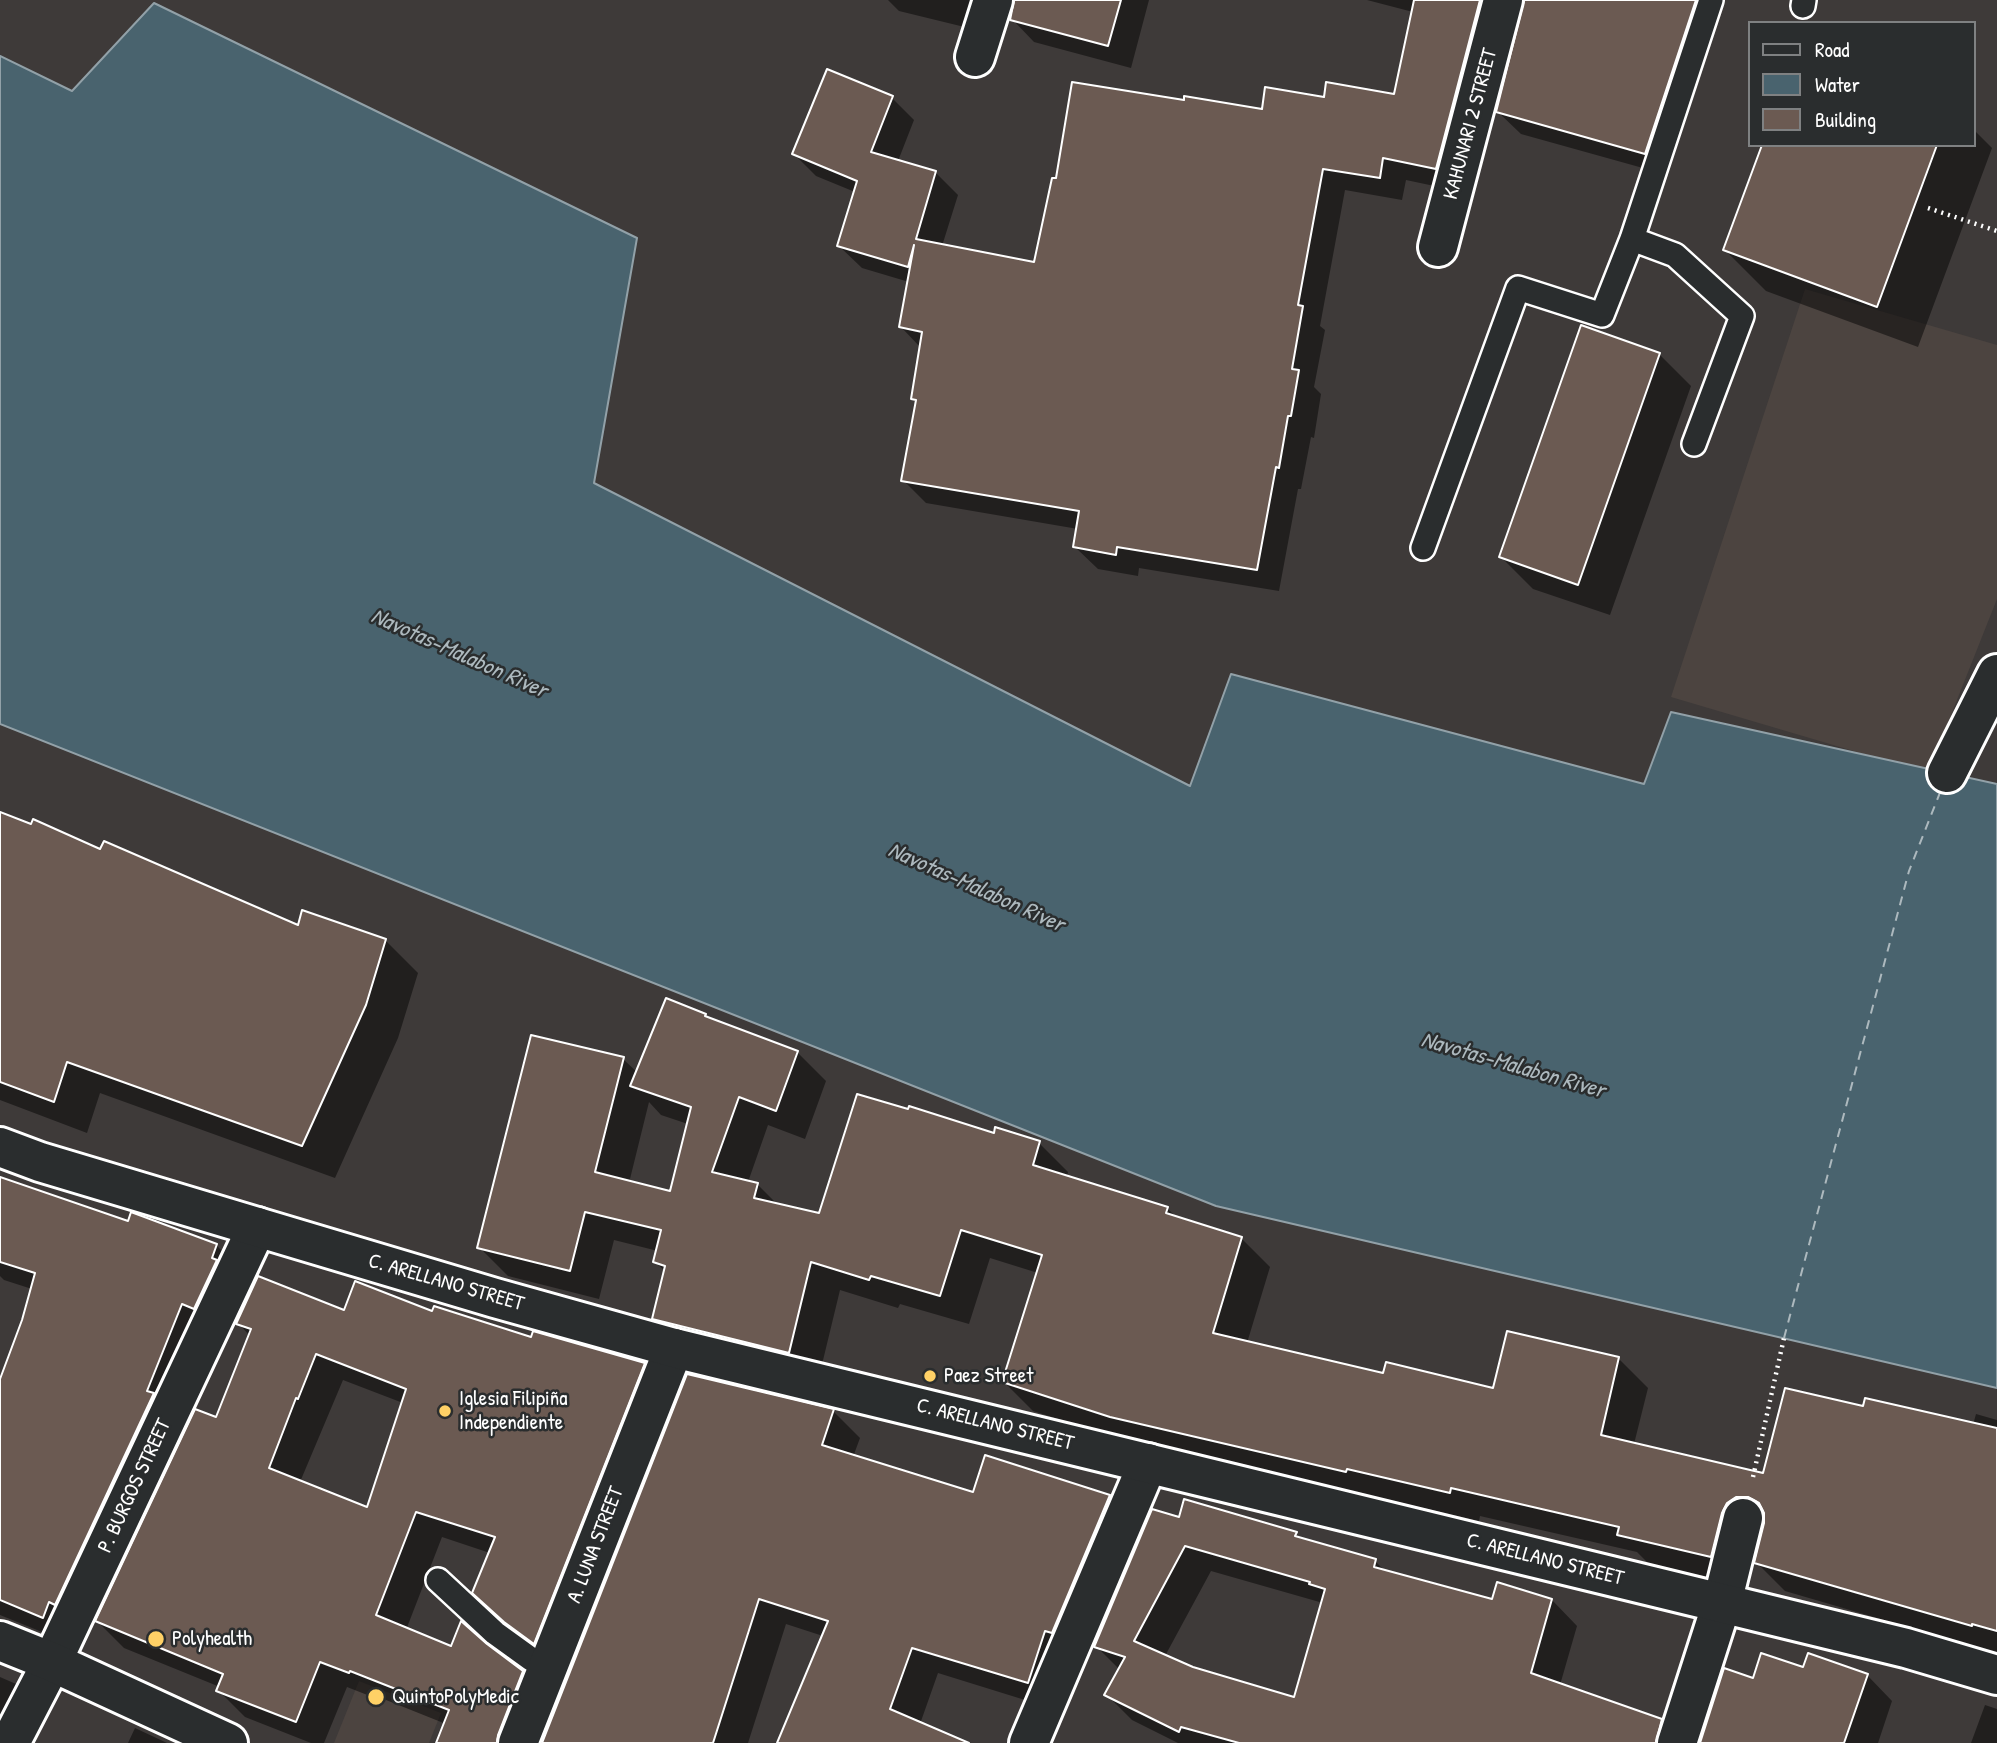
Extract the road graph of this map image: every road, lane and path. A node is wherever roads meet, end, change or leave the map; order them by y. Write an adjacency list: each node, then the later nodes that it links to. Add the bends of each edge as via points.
1 (993, 0): 4 (main road)
2 (1503, 0): 8 (main road, KAHUNARI 2 STREET)
3 (1711, 0): 7 (lane)
4 (975, 57)
5 (1928, 208): 6 (path)
6 (1997, 231)
7 (1632, 239): 9 (lane, via 1675,255 1742,316); 10 (lane, via 1602,315 1518,288)
8 (1438, 247)
9 (1694, 443)
10 (1423, 548)
11 (1997, 674): 12 (main road)
12 (1947, 773)
13 (0, 1147): 14 (main road, C. ARELLANO STREET)
14 (257, 1227): 16 (main road, C. ARELLANO STREET); 22 (main road, P. BURGOS STREET)
15 (1784, 1338): 18 (path)
16 (674, 1348): 17 (main road, C. ARELLANO STREET); 23 (main road, A. LUNA STREET)
17 (1148, 1462): 20 (main road, C. ARELLANO STREET); 28 (main road)
18 (1743, 1518): 20 (main road)
19 (439, 1580): 23 (lane, via 495,1633)
20 (1722, 1603): 24 (main road, C. ARELLANO STREET); 29 (main road)
21 (0, 1641): 22 (main road)
22 (52, 1662): 25 (main road, P. BURGOS STREET); 26 (main road)
23 (549, 1666): 27 (main road, A. LUNA STREET)
24 (1997, 1675)
25 (10, 1743)
26 (228, 1743)
27 (518, 1743)
28 (1029, 1743)
29 (1677, 1743)

